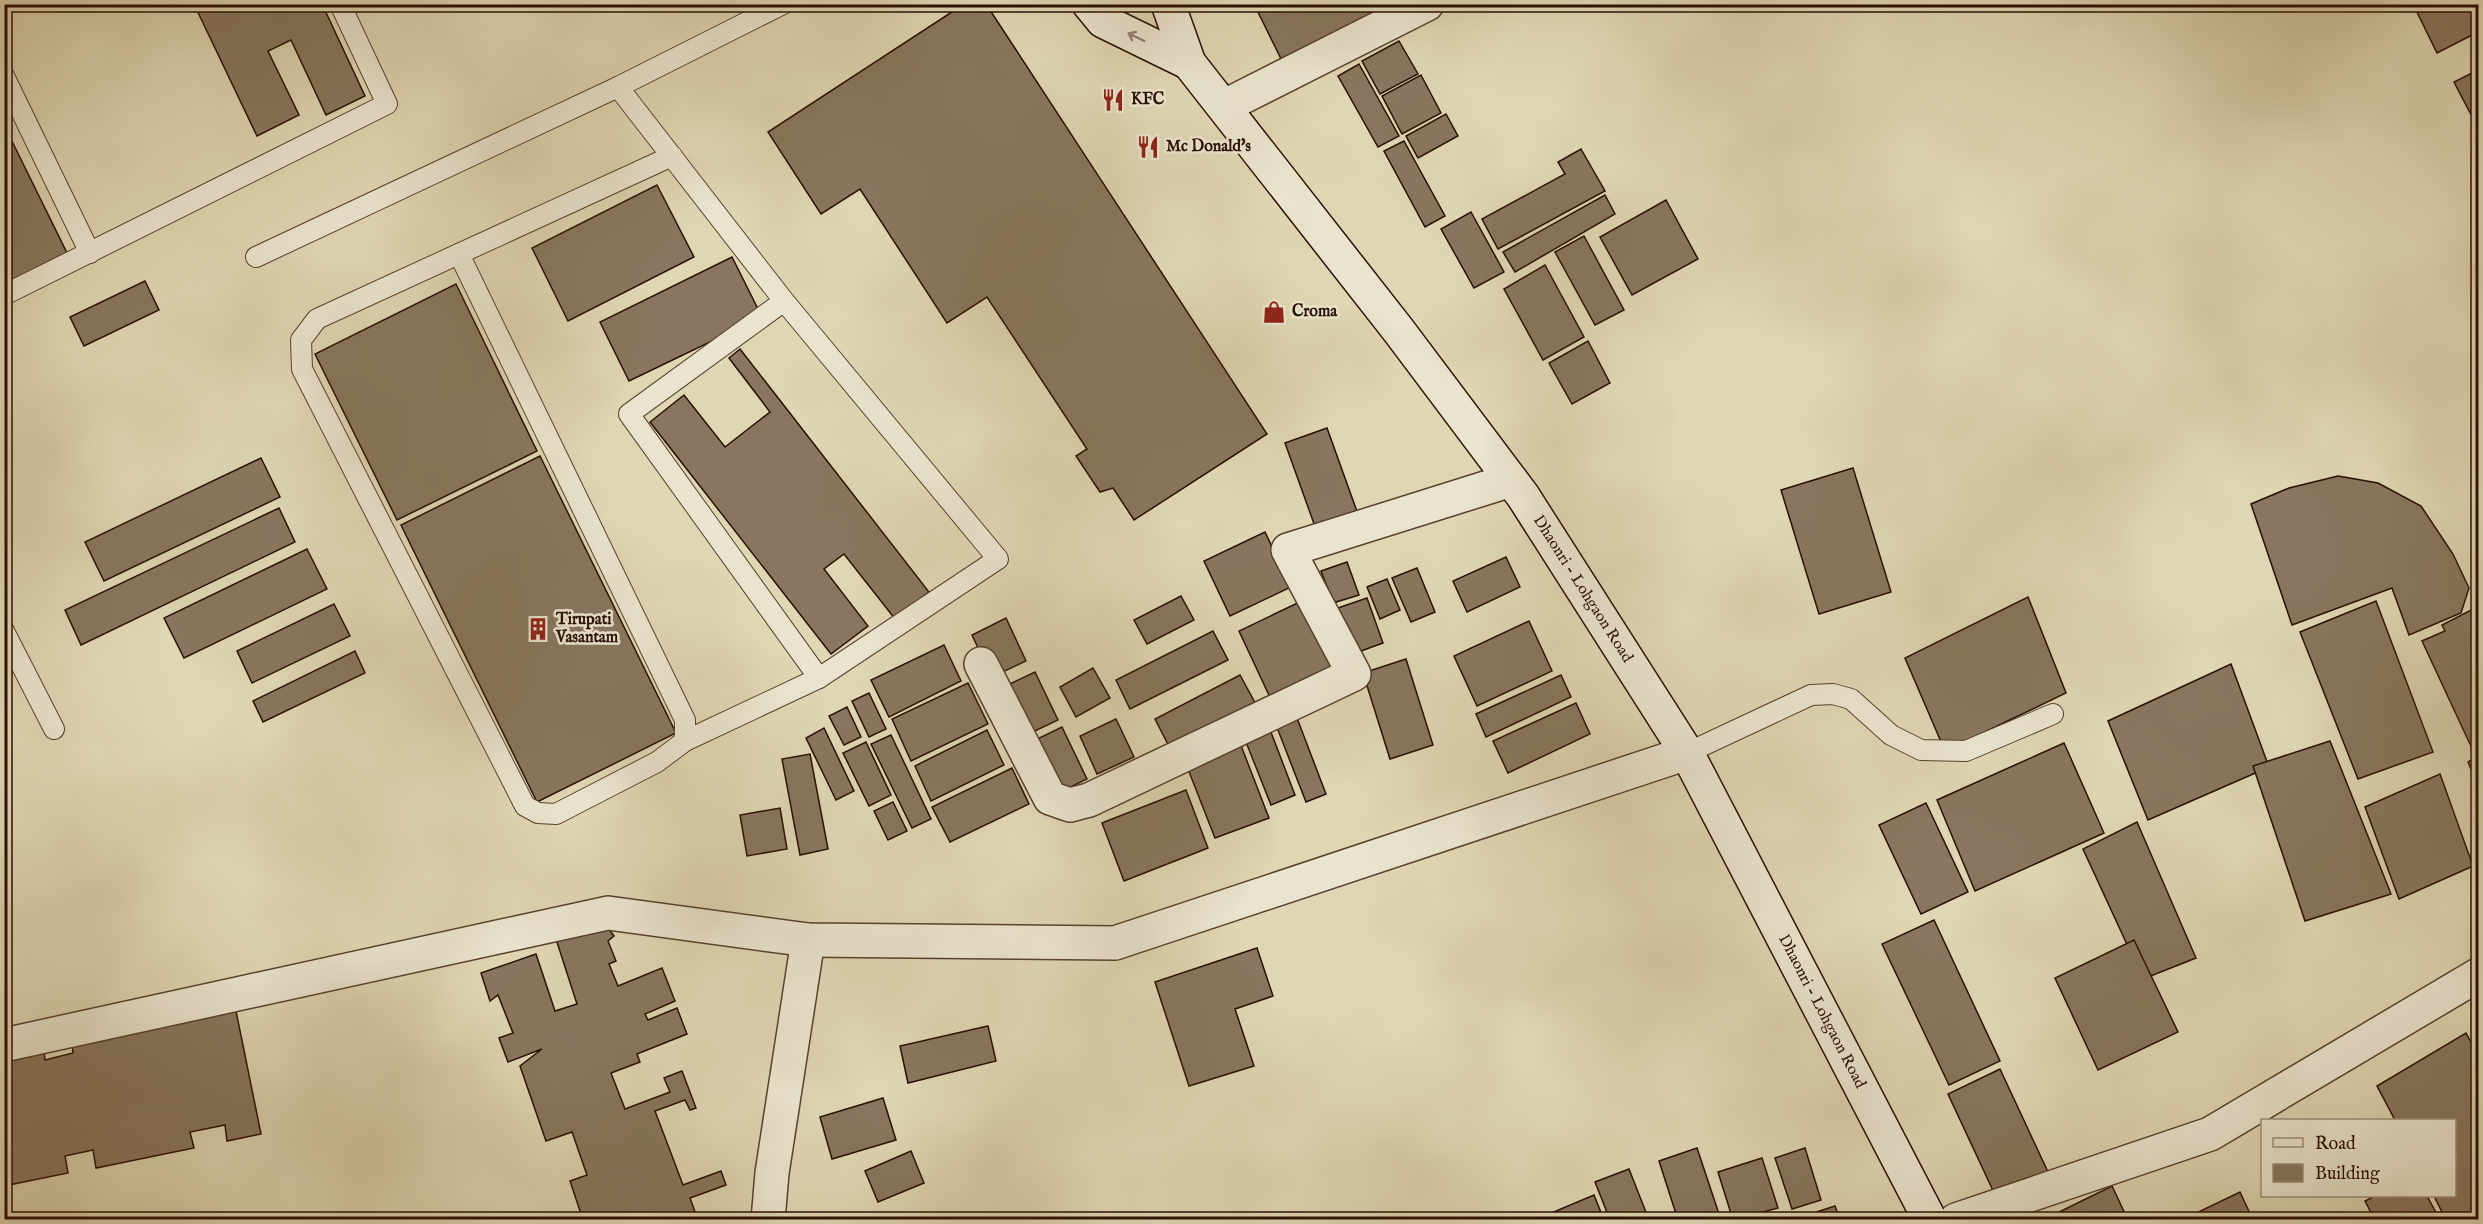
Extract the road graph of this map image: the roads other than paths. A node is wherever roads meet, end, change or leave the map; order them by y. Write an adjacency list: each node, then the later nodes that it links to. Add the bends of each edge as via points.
1 (340, 4): 11 (lane, via 387,104)
2 (783, 4): 8 (lane)
3 (1089, 4): 6 (street, one-way to 3, via 1103,21)
4 (1168, 4): 6 (street, Dhaonri - Lohgaon Road)
5 (1427, 4): 9 (street)
6 (1189, 63): 9 (street, Dhaonri - Lohgaon Road)
7 (4, 76): 11 (lane)
8 (618, 87): 10 (lane); 13 (lane)
9 (1225, 106): 16 (street, Dhaonri - Lohgaon Road)
10 (672, 156): 12 (lane); 15 (lane)
11 (90, 253): 14 (lane)
12 (459, 254): 22 (lane, via 685,720); 22 (lane, via 317,319 302,340 302,369 525,806 538,813 556,814 657,762)
13 (256, 257)
14 (4, 295)
15 (784, 301): 19 (lane, via 629,414); 19 (lane, via 998,559)
16 (1512, 480): 18 (street, via 1288,550 1354,674 1089,800 1070,805 1050,798); 23 (street, Dhaonri - Lohgaon Road)
17 (4, 631): 21 (lane)
18 (981, 664)
19 (819, 678): 22 (lane)
20 (2053, 714): 23 (lane, via 1966,751 1921,750 1891,735 1851,699 1833,693 1811,695)
21 (54, 729)
22 (686, 741)
23 (1687, 753): 24 (street, via 1115,943); 28 (street, Dhaonri - Lohgaon Road)
24 (808, 940): 26 (street, via 608,913); 27 (street)
25 (2478, 975): 29 (street, via 2210,1134)
26 (4, 1045)
27 (768, 1220)
28 (1930, 1220)
29 (1956, 1220)

